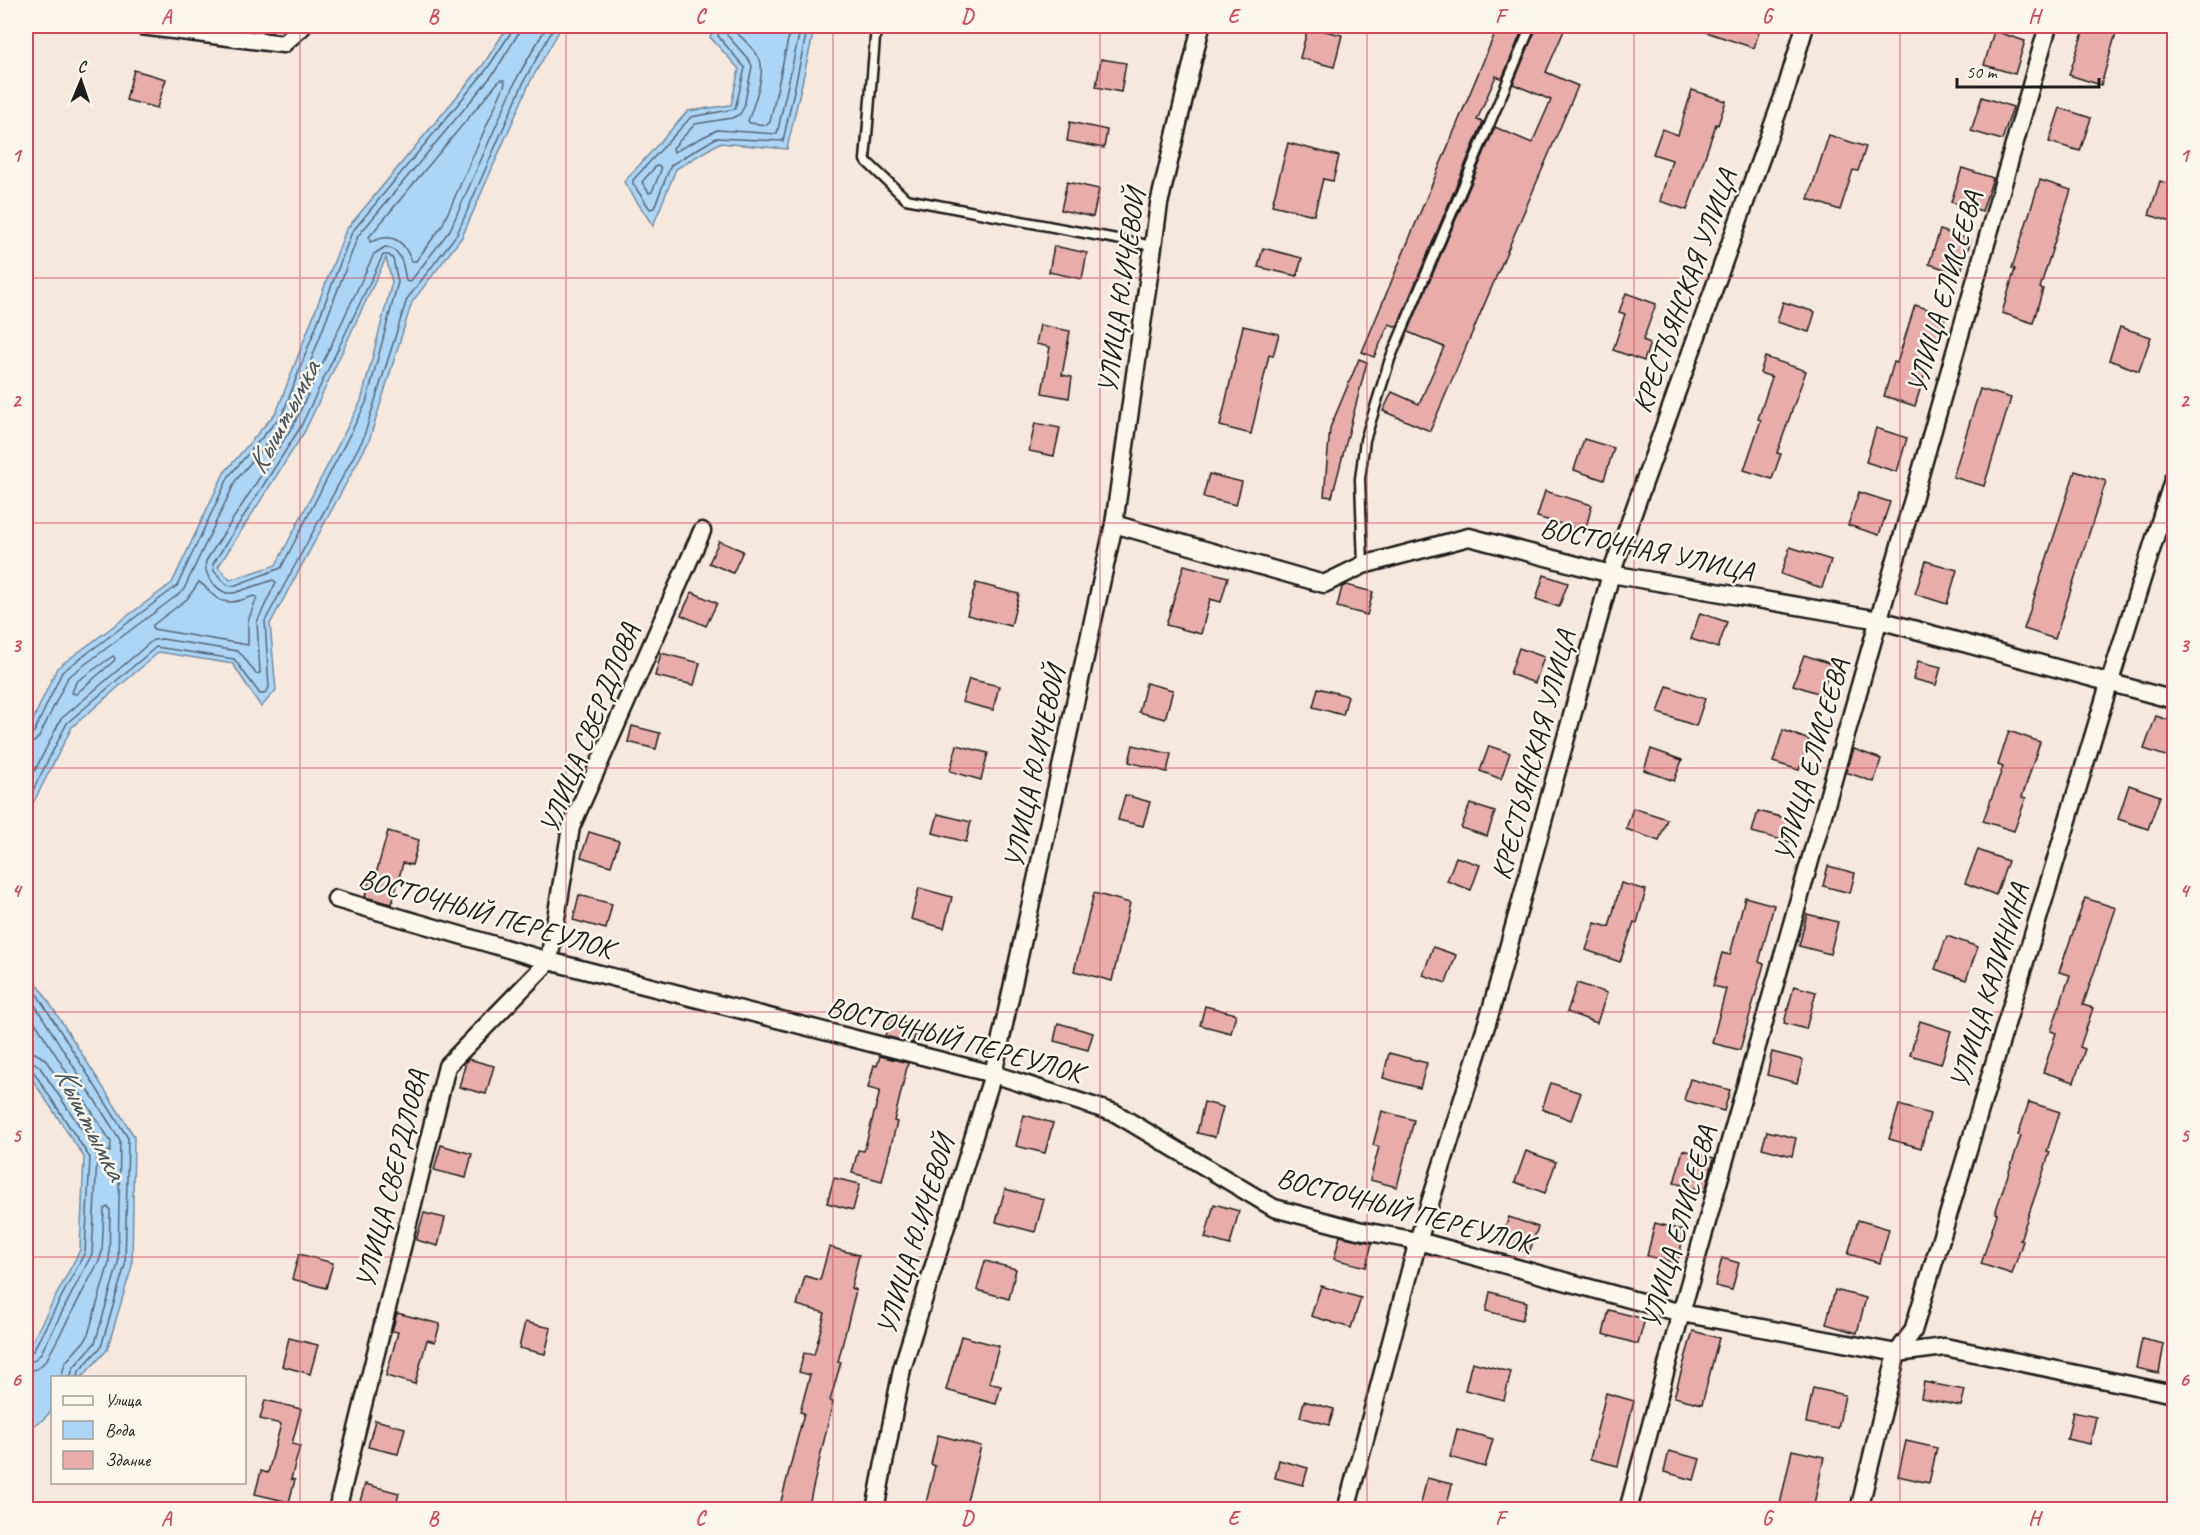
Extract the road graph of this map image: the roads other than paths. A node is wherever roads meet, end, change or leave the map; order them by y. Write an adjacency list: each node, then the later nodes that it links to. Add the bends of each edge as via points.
1 (141, 26): 2 (street, via 283,44)
2 (303, 26)
3 (876, 26): 8 (lane, via 865,160 906,199)
4 (1201, 26): 8 (street, УЛИЦА Ю.ИЧЕВОЙ, via 1159,204)
5 (1531, 26): 12 (lane, via 1390,359 1365,440 1360,479)
6 (1805, 26): 13 (street, КРЕСТЬЯНСКАЯ УЛИЦА, via 1787,86)
7 (2048, 26): 14 (street, УЛИЦА ЕЛИСЕЕВА)
8 (1153, 246): 10 (street, УЛИЦА Ю.ИЧЕВОЙ)
9 (2175, 477): 15 (street, УЛИЦА КАЛИНИНА)
10 (1114, 524): 12 (street, ВОСТОЧНАЯ УЛИЦА, via 1324,584); 19 (street, УЛИЦА Ю.ИЧЕВОЙ)
11 (702, 531): 18 (street, УЛИЦА СВЕРДЛОВА, via 571,827)
12 (1363, 565): 13 (street, ВОСТОЧНАЯ УЛИЦА, via 1469,537)
13 (1611, 574): 14 (street, ВОСТОЧНАЯ УЛИЦА); 20 (street, КРЕСТЬЯНСКАЯ УЛИЦА, via 1491,1010)
14 (1879, 620): 15 (street, ВОСТОЧНАЯ УЛИЦА); 21 (street, УЛИЦА ЕЛИСЕЕВА)
15 (2110, 681): 16 (street, ВОСТОЧНАЯ УЛИЦА); 22 (street, УЛИЦА КАЛИНИНА, via 1913,1331)
16 (2175, 700)
17 (336, 899): 18 (street, ВОСТОЧНЫЙ ПЕРЕУЛОК)
18 (549, 961): 19 (street, ВОСТОЧНЫЙ ПЕРЕУЛОК); 24 (street, УЛИЦА СВЕРДЛОВА, via 447,1066)
19 (993, 1074): 20 (street, ВОСТОЧНЫЙ ПЕРЕУЛОК, via 1115,1113 1274,1208); 25 (street, УЛИЦА Ю.ИЧЕВОЙ, via 902,1369)
20 (1418, 1241): 21 (street, ВОСТОЧНЫЙ ПЕРЕУЛОК); 26 (street, КРЕСТЬЯНСКАЯ УЛИЦА)
21 (1681, 1313): 22 (street, ВОСТОЧНЫЙ ПЕРЕУЛОК); 27 (street, УЛИЦА ЕЛИСЕЕВА)
22 (1897, 1353): 23 (street, ВОСТОЧНЫЙ ПЕРЕУЛОК, via 1945,1347); 28 (street, УЛИЦА КАЛИНИНА)
23 (2175, 1394)
24 (337, 1509)
25 (875, 1509)
26 (1346, 1509)
27 (1628, 1509)
28 (1859, 1509)

